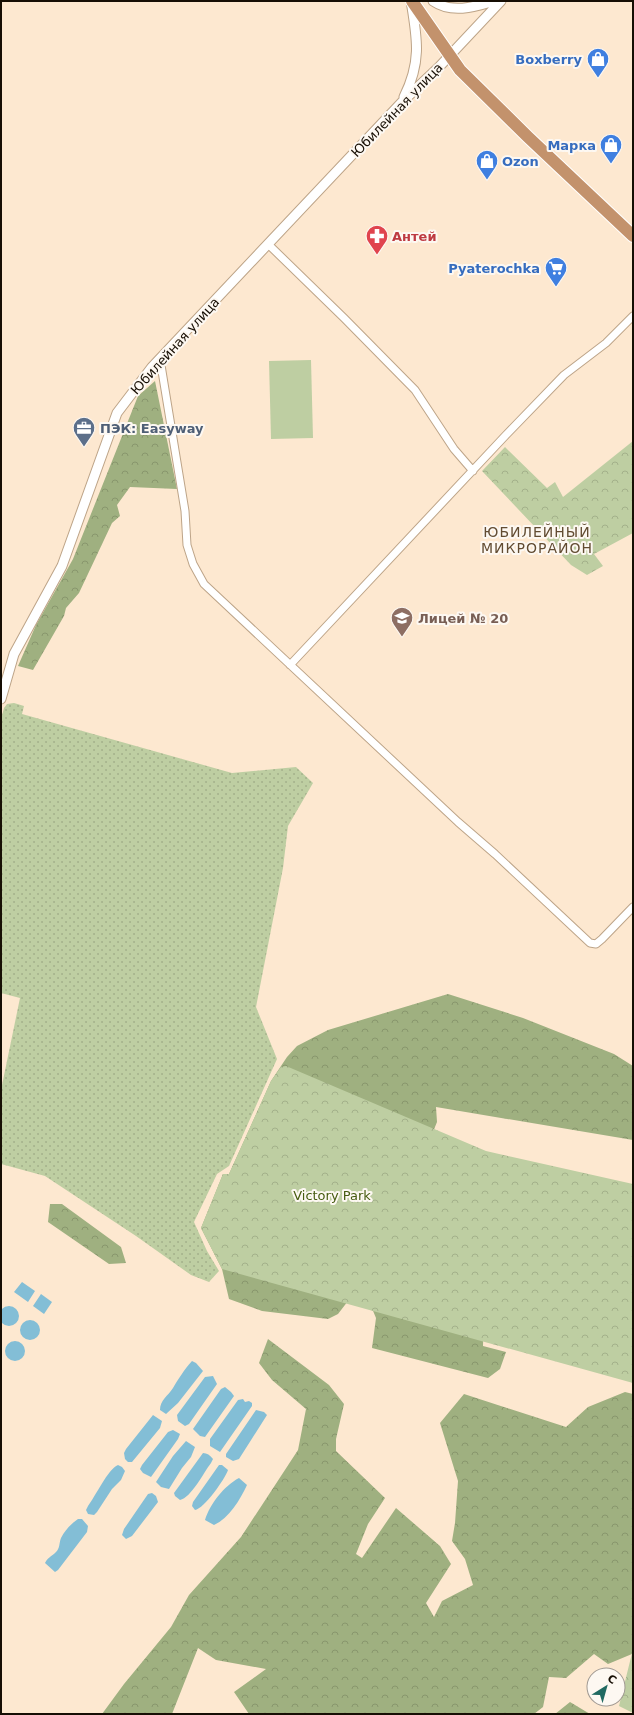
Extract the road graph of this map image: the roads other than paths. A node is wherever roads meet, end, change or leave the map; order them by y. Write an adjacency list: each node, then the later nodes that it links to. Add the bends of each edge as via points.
1 (412, 1): 5 (highway); 6 (street, via 417,51 415,68)
2 (433, 1): 3 (street, via 446,7 471,9)
3 (494, 1)
4 (501, 1): 5 (street, Юбилейная улица)
5 (449, 56): 6 (street, Юбилейная улица); 7 (highway, via 509,119)
6 (402, 102): 8 (street, Юбилейная улица)
7 (633, 236)
8 (269, 245): 10 (street, Юбилейная улица); 11 (street, via 415,390 454,449)
9 (633, 316): 11 (street, via 606,343 564,375)
10 (160, 359): 12 (street, via 185,511 187,545 193,564 204,584); 13 (street, Юбилейная улица, via 117,413 62,566 14,654)
11 (473, 471): 12 (street)
12 (290, 665): 14 (street, via 590,943 596,944 602,939)
13 (1, 699)
14 (633, 907)

